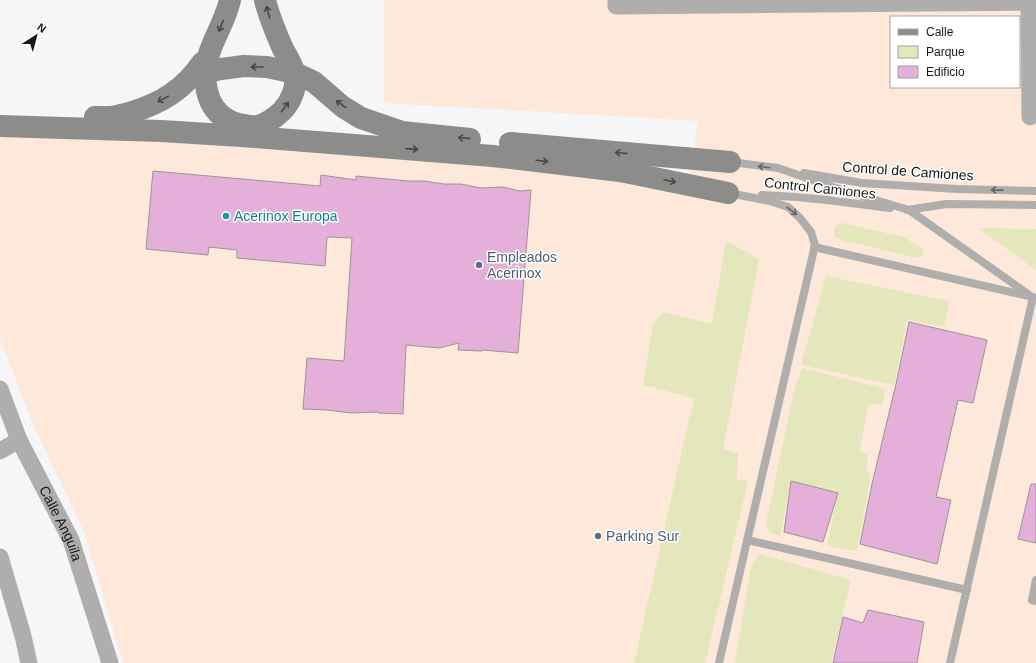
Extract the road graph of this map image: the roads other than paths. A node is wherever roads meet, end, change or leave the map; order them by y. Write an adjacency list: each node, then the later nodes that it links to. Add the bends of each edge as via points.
1 (230, 0): 5 (street, one-way to 5)
2 (266, 0): 6 (street, one-way to 2, via 268,14)
3 (1031, 1): 4 (street); 8 (street)
4 (616, 3)
5 (203, 66): 6 (street, one-way to 5, via 267,67 221,69); 7 (street, one-way to 7, via 167,98 123,115 59,116); 10 (street, via 209,98 216,110 230,121)
6 (295, 73): 10 (street, one-way to 6, via 275,118 287,106 296,82); 13 (street, one-way to 6, via 402,132 361,118 314,82)
7 (0, 112)
8 (1030, 117)
9 (0, 126): 11 (street)
10 (256, 127): 11 (street, via 239,129 164,124); 12 (street, via 332,134)
11 (119, 130): 12 (street)
12 (382, 147): 16 (street, one-way to 16, via 493,156 620,171)
13 (730, 162): 14 (lane, one-way to 13)
14 (778, 168): 15 (lane, Control de Camiones, one-way to 14, via 957,189 862,183); 18 (lane)
15 (1036, 190)
16 (728, 193): 18 (lane, Control Camiones, via 796,197); 19 (lane, one-way to 19, via 788,207 811,232)
17 (1036, 205): 18 (lane, via 947,204)
18 (909, 210): 20 (lane)
19 (814, 246): 20 (lane); 24 (lane)
20 (1034, 297): 27 (lane)
21 (0, 389): 22 (street, Calle Anguila)
22 (19, 440): 23 (street); 30 (street, Calle Anguila, via 72,540)
23 (1, 448)
24 (747, 540): 27 (lane); 31 (lane)
25 (0, 557): 29 (street)
26 (1036, 580): 28 (lane, via 1032,600)
27 (967, 590): 32 (lane)
28 (1036, 601)
29 (29, 663)
30 (110, 663)
31 (719, 663)
32 (950, 663)

